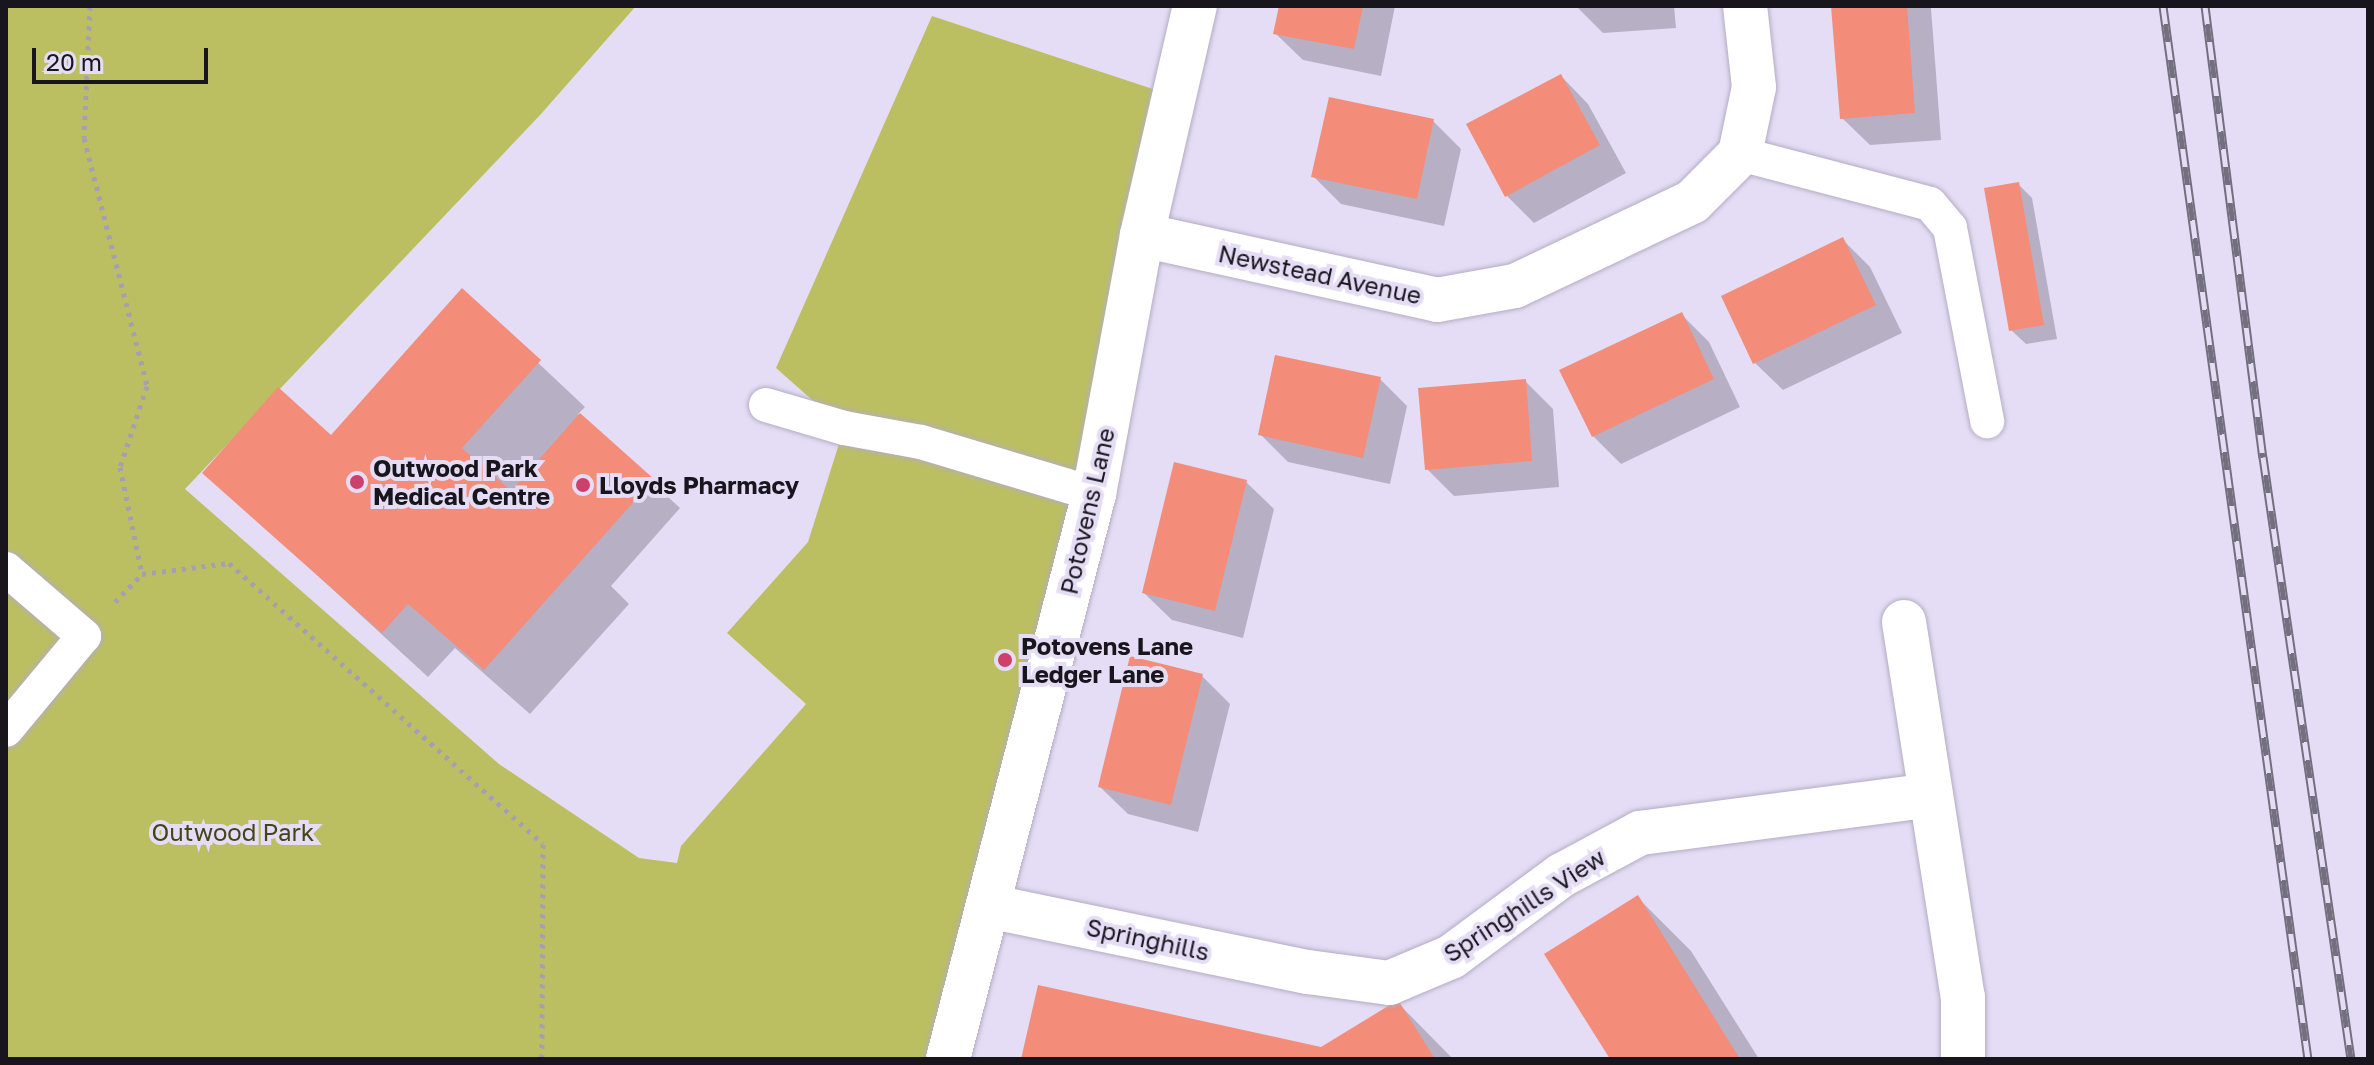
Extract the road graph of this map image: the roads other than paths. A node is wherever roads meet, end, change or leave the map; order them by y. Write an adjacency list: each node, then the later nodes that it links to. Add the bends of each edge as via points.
1 (1195, 6): 4 (street, Potovens Lane)
2 (1745, 6): 3 (street, via 1754,87)
3 (1740, 154): 4 (street, Newstead Avenue, via 1692,202 1678,209 1515,286 1437,300); 6 (lane, via 1930,204 1950,228)
4 (1142, 235): 7 (street, Potovens Lane)
5 (766, 405): 7 (lane, via 844,428 921,442)
6 (1987, 421)
7 (1094, 494): 12 (street, Potovens Lane)
8 (6, 569): 10 (lane, via 84,636)
9 (1904, 622): 11 (street)
10 (6, 730)
11 (1931, 795): 13 (street, Springhills View, via 1640,833 1562,875 1451,957 1389,983); 15 (street, via 1963,997)
12 (988, 906): 13 (street, Springhills); 14 (street, Potovens Lane)
13 (1308, 972)
14 (948, 1059)
15 (1963, 1059)

